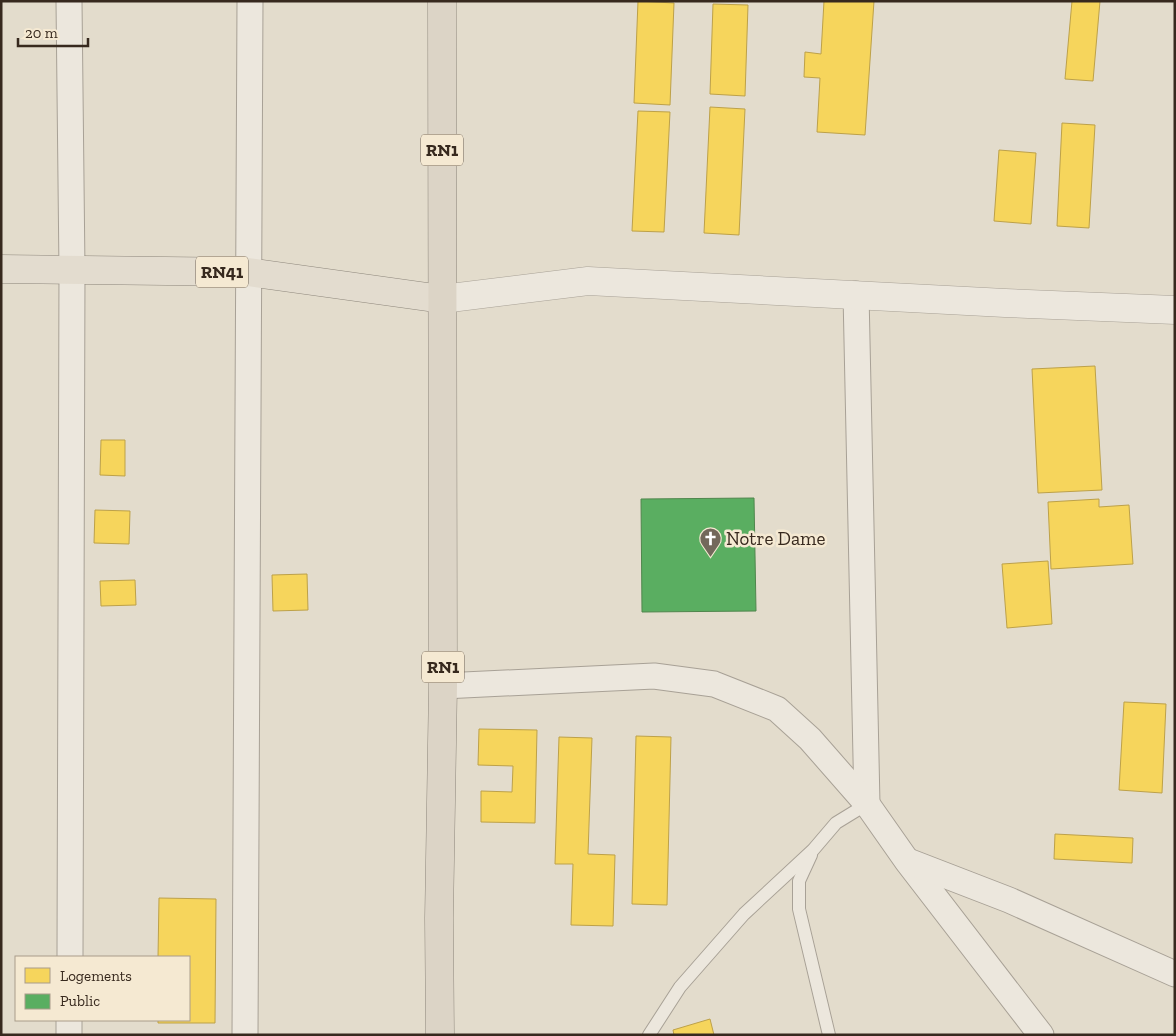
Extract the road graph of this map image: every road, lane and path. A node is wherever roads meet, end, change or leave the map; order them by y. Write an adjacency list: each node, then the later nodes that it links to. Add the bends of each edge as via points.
1 (69, 1): 5 (street)
2 (250, 1): 6 (street)
3 (442, 1): 8 (highway, RN1)
4 (1, 269): 5 (main road, RN41)
5 (72, 270): 6 (main road, RN41); 14 (street)
6 (248, 272): 8 (main road, RN41); 18 (street)
7 (856, 294): 8 (street, via 588,280); 9 (street); 11 (street)
8 (442, 299): 10 (highway, RN1)
9 (1175, 310)
10 (443, 686): 11 (street, via 654,676 714,684 777,709 810,739); 19 (highway, RN1)
11 (867, 804): 12 (lane, via 836,823); 13 (street)
12 (813, 850): 20 (lane, via 744,914 680,987); 21 (lane, via 799,881 799,909)
13 (907, 861): 15 (street, via 1009,900); 22 (street)
14 (70, 956)
15 (1175, 974)
16 (69, 1021): 17 (street)
17 (69, 1035)
18 (245, 1035)
19 (440, 1035)
20 (650, 1035)
21 (829, 1035)
22 (1041, 1035)

